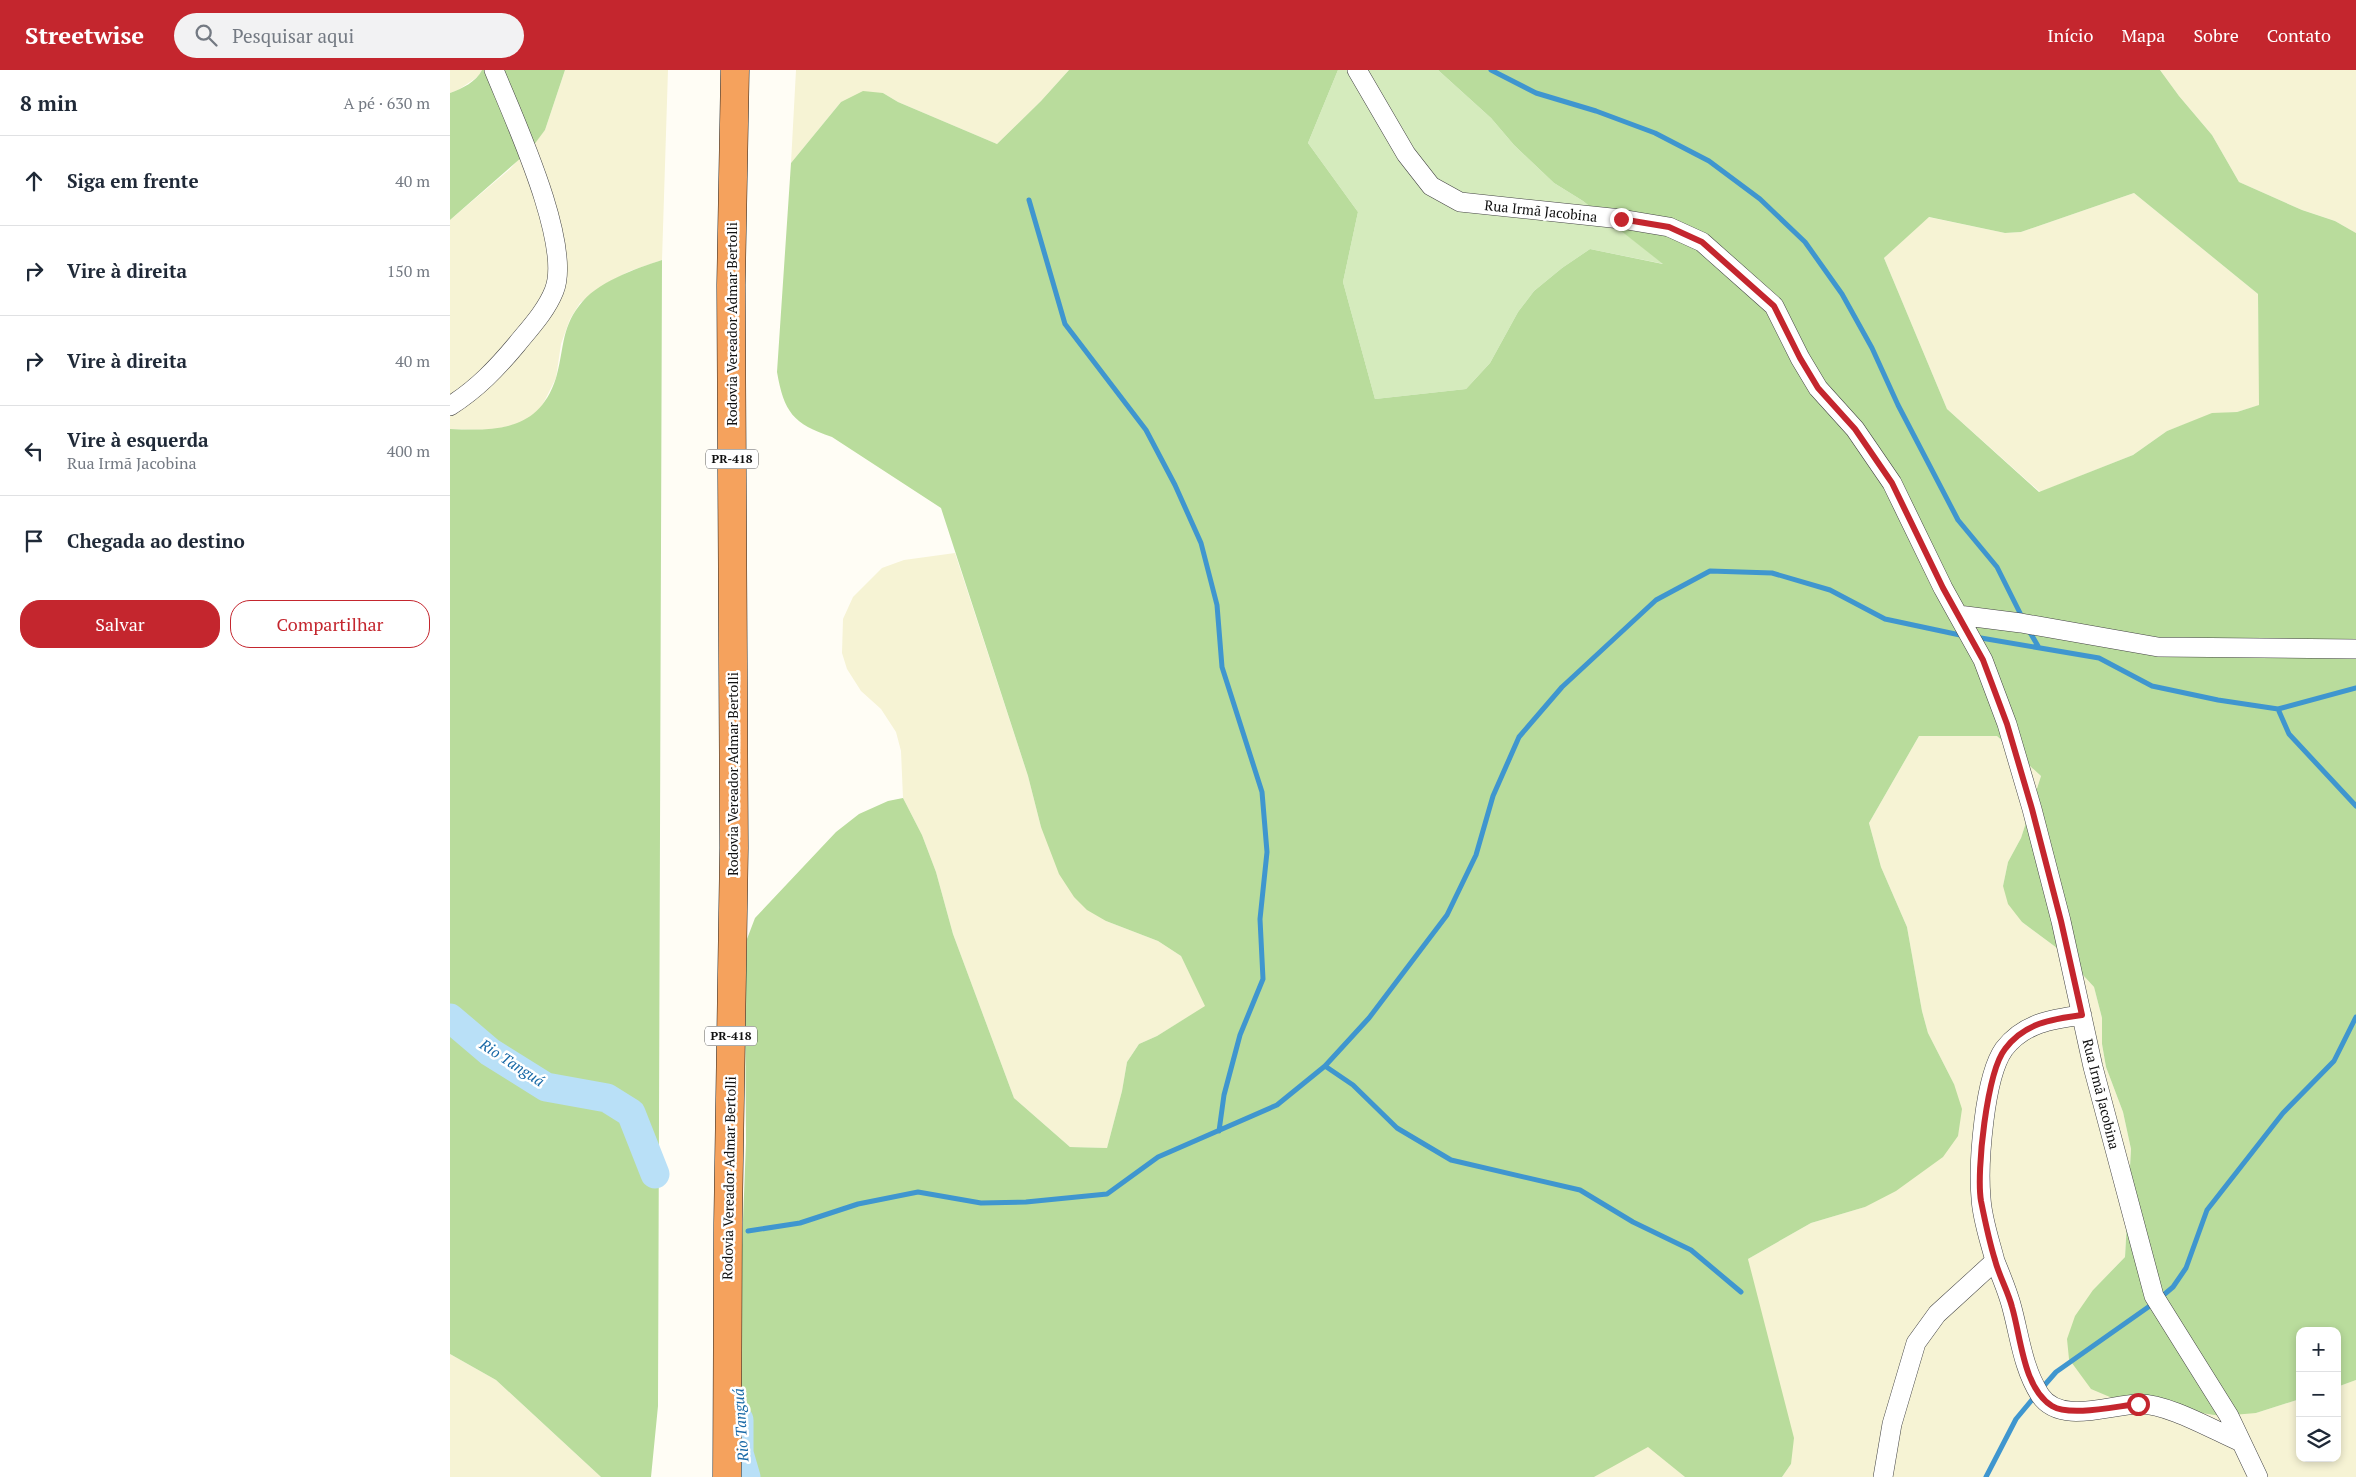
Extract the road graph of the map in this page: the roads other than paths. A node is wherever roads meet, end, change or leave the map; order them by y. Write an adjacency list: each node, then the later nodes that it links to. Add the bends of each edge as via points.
1 (494, 70): 4 (street, via 541,186 555,240 558,270 555,290 540,316 486,379)
2 (735, 70): 10 (highway, Rodovia Vereador Admar Bertolli / PR-418, via 731,286 734,848)
3 (1357, 70): 5 (street, Rua Irmã Jacobina, via 1406,154 1431,186 1460,202 1669,227 1702,242 1774,306 1818,388 1855,429 1892,483)
4 (450, 406)
5 (1958, 615): 6 (street, via 2021,622 2158,647); 7 (street, Rua Irmã Jacobina, via 1983,660 2007,724 2061,921)
6 (2356, 649)
7 (2082, 1015): 8 (street, via 2044,1021 2022,1033 2004,1049 1995,1068 1983,1127 1981,1199); 9 (street, Rua Irmã Jacobina, via 2154,1296 2229,1416)
8 (1995, 1261): 9 (street, via 2012,1306 2025,1366 2041,1396 2053,1407 2070,1411 2138,1404 2158,1406); 11 (street, via 1937,1314 1916,1343 1892,1424)
9 (2241, 1442): 12 (street, Rua Irmã Jacobina)
10 (727, 1477)
11 (1883, 1477)
12 (2258, 1477)

